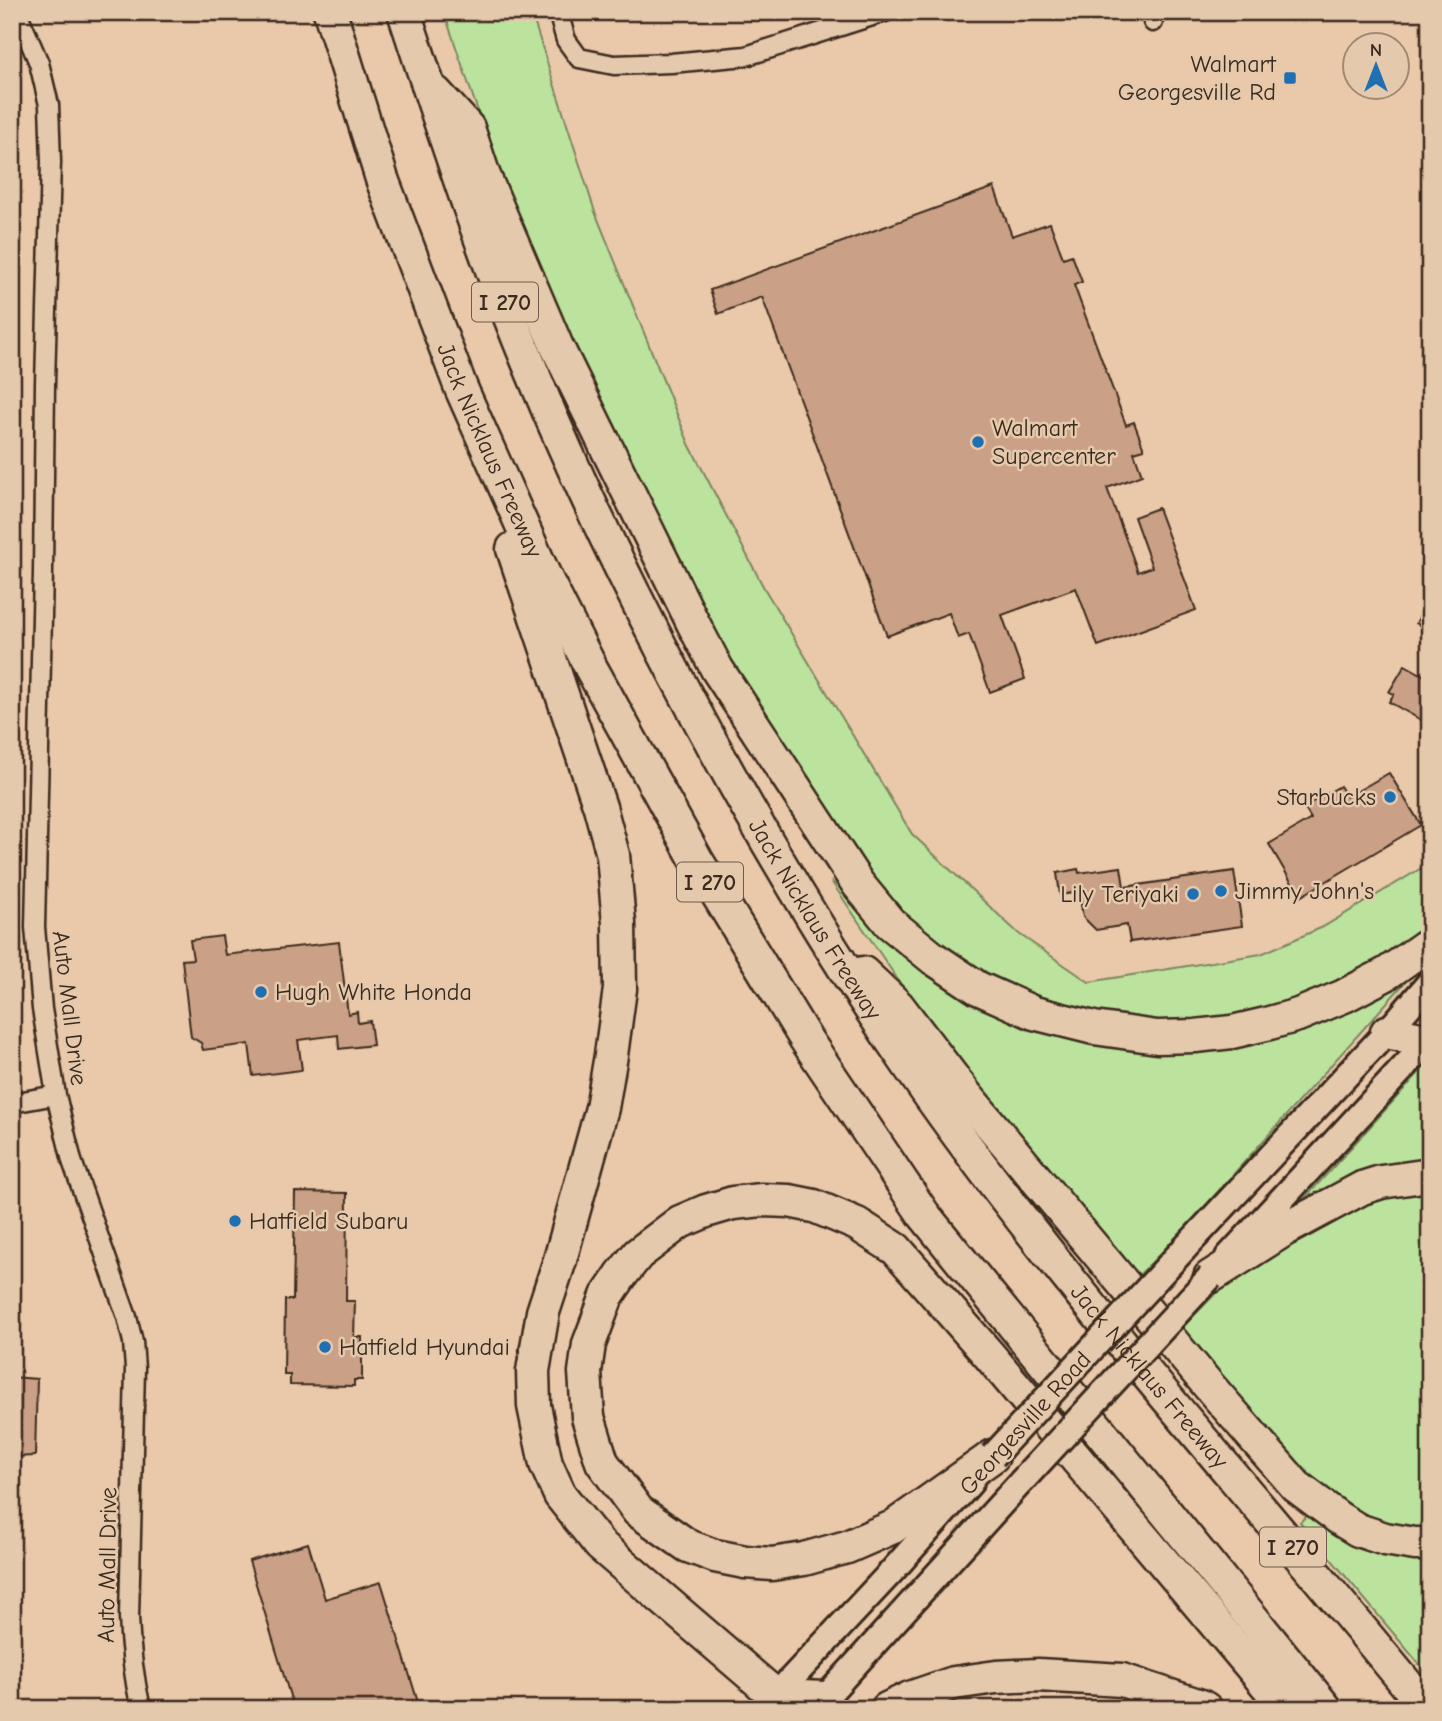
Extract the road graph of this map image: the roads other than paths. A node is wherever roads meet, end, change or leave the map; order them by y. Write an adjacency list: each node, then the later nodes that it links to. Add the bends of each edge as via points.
1 (17, 12): 13 (street, Auto Mall Drive, via 39,62 49,105 35,928)
2 (330, 12): 7 (highway, Jack Nicklaus Freeway / I 270, via 383,179)
3 (404, 12): 6 (highway, Jack Nicklaus Freeway / I 270)
4 (558, 12): 5 (street, via 566,40 579,58 614,65 746,56)
5 (885, 12)
6 (428, 84): 8 (highway, Jack Nicklaus Freeway / I 270, via 484,248 595,514 719,759); 9 (highway, via 468,128 562,358 717,669 851,874 890,923 978,988 1034,1013 1157,1037 1233,1032 1298,1015 1386,974)
7 (461, 388): 19 (highway, via 600,807 613,855 619,923 620,989 602,1108 543,1312 533,1371 534,1406 546,1464 560,1495 600,1545); 25 (highway, Jack Nicklaus Freeway / I 270, via 590,668 672,817 805,1038 924,1215)
8 (824, 936): 18 (highway, via 898,1006 966,1095 1296,1486 1358,1530 1385,1539); 26 (highway, Jack Nicklaus Freeway / I 270, via 988,1177 1070,1282)
9 (1430, 943)
10 (1430, 982): 11 (main road, Georgesville Road)
11 (1387, 1032): 12 (highway); 17 (main road, Georgesville Road, bridge)
12 (1429, 1040): 16 (main road, Georgesville Road)
13 (56, 1095): 14 (street); 21 (street, Auto Mall Drive, via 72,1161 133,1342 129,1617)
14 (12, 1103)
15 (1430, 1175): 16 (highway, via 1362,1188)
16 (1210, 1277): 20 (main road, Georgesville Road, bridge)
17 (993, 1456): 19 (main road, Georgesville Road); 24 (highway, via 893,1527 847,1547 772,1564 715,1556 688,1546 638,1511 603,1462 588,1417 585,1372 589,1345 607,1296 622,1274 638,1254 680,1222 733,1203 762,1200 814,1206 858,1224 896,1249)
18 (1430, 1544)
19 (770, 1702): 20 (highway)
20 (820, 1703)
21 (141, 1709)
22 (887, 1709): 23 (highway, via 954,1683 1038,1675 1122,1680)
23 (1206, 1709)
24 (1287, 1709)
25 (1326, 1709)
26 (1427, 1709)

